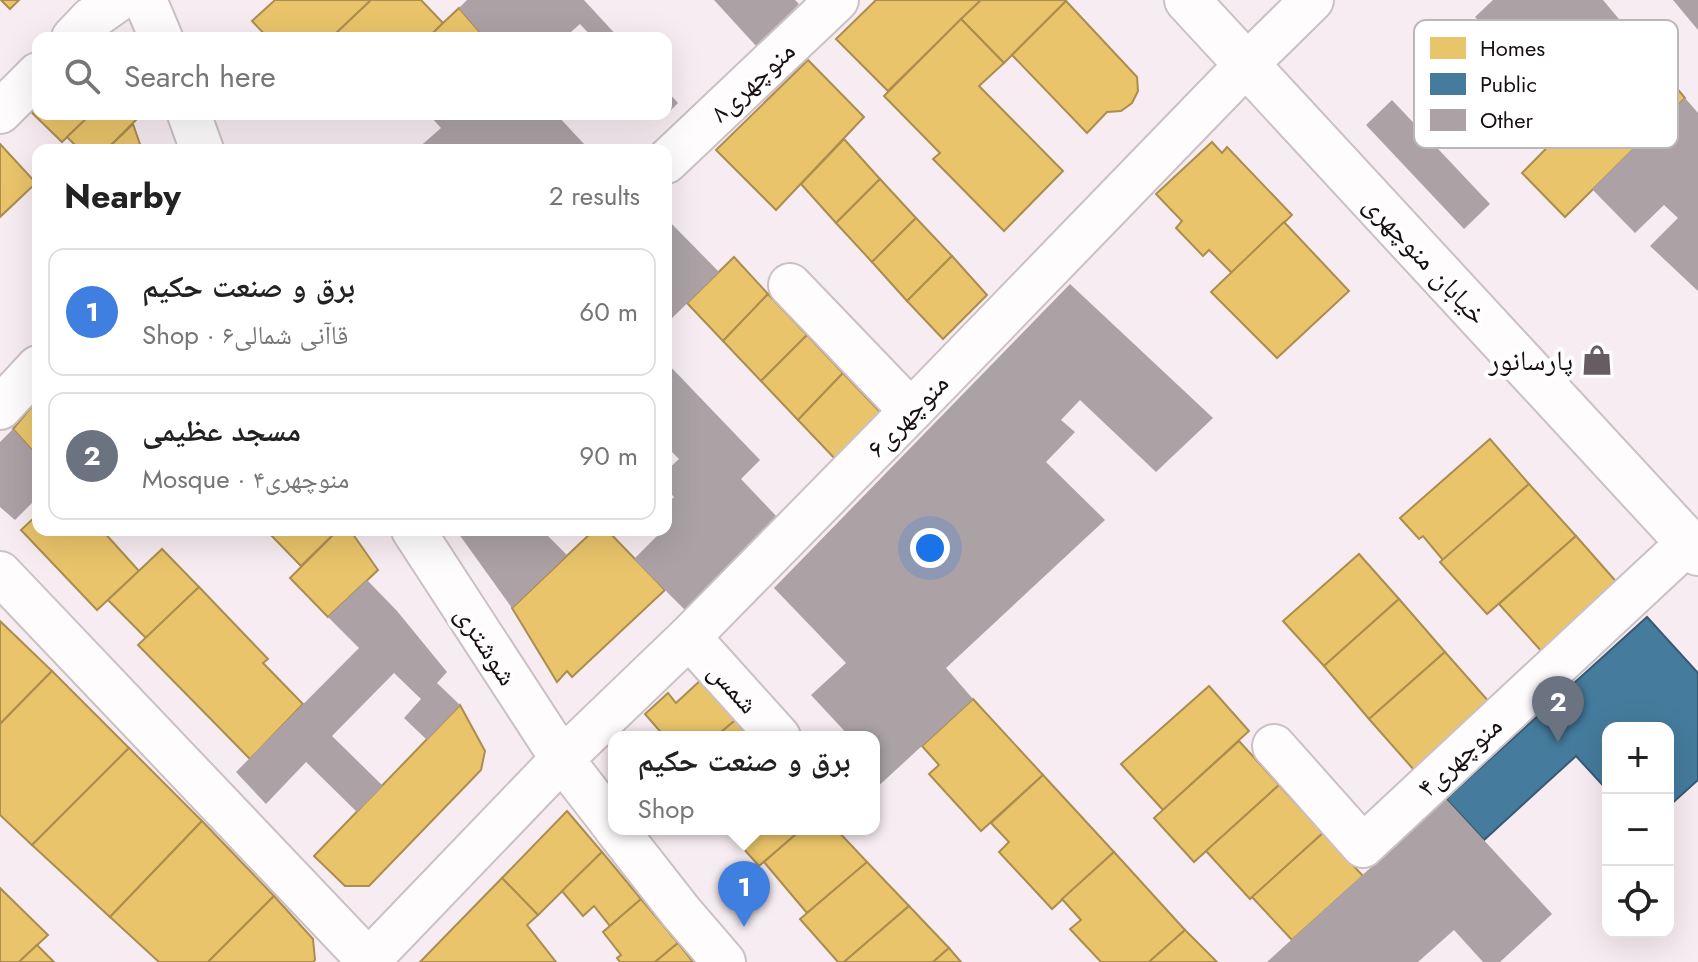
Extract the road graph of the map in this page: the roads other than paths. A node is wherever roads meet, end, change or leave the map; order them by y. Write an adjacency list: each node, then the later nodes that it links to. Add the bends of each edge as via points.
1 (118, 0): 6 (street)
2 (145, 0): 7 (street)
3 (837, 0): 13 (street, منوچهری۸)
4 (1187, 0): 8 (street, خیابان منوچهری)
5 (1312, 0): 8 (street, منوچهری۶)
6 (79, 32)
7 (158, 32)
8 (1246, 65): 17 (street, منوچهری۶); 19 (street, خیابان منوچهری)
9 (32, 80): 10 (street)
10 (0, 112)
11 (191, 120): 12 (street)
12 (200, 144)
13 (672, 156)
14 (790, 285): 17 (street)
15 (32, 373): 16 (street)
16 (0, 408)
17 (911, 411): 21 (street, منوچهری۶)
18 (417, 536): 24 (street, شوشتری)
19 (1694, 548): 23 (street, منوچهری۴, via 1363,846)
20 (0, 573): 27 (street)
21 (689, 637): 22 (street, شمس); 24 (street, منوچهری۶)
22 (774, 731)
23 (1274, 746)
24 (562, 759): 25 (street, شوشتری); 27 (street, منوچهری۶)
25 (608, 818)
26 (621, 835): 28 (street, شوشتری)
27 (368, 961)
28 (724, 962)

